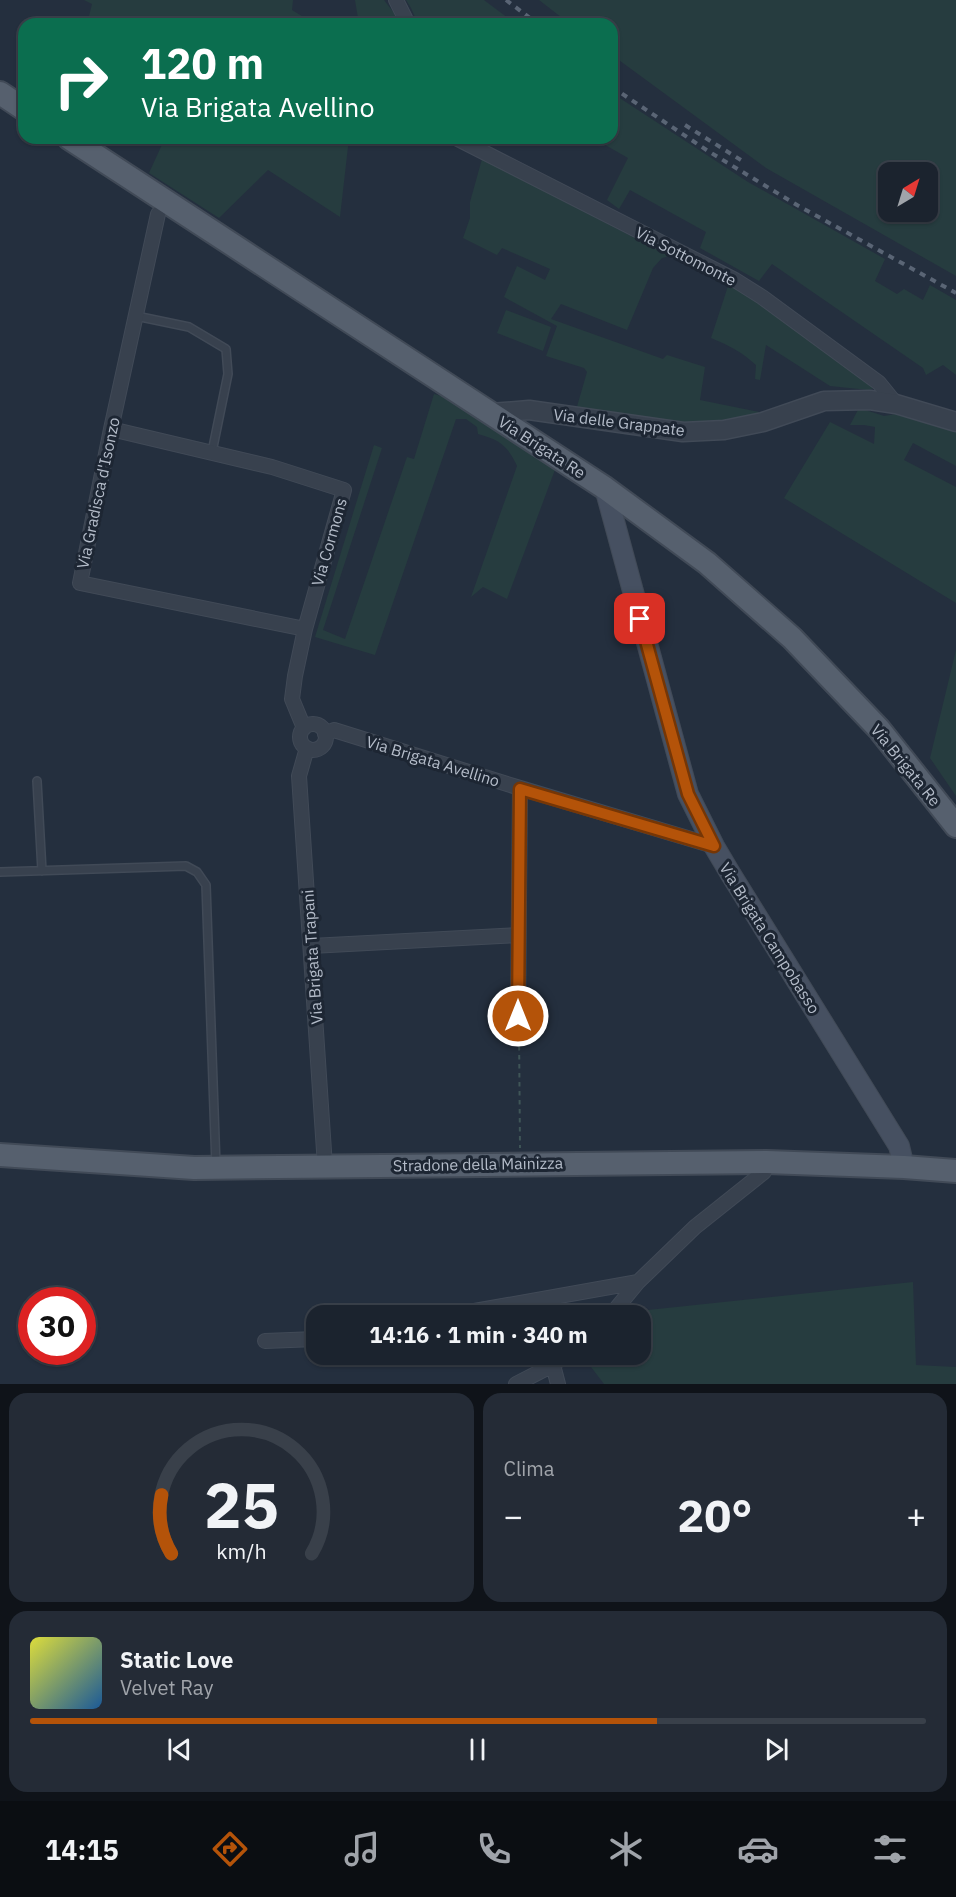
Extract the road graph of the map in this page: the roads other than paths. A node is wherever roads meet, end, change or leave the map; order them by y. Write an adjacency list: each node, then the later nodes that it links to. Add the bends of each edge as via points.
1 (396, 0): 2 (street)
2 (405, 18)
3 (0, 93): 4 (main road)
4 (18, 105)
5 (78, 144): 10 (main road, Via Brigata Re)
6 (468, 144): 9 (street, Via Sottomonte, via 735,280 879,383)
7 (158, 214): 8 (street, Via Gradisca d'Isonzo)
8 (136, 316): 12 (street, Via Gradisca d'Isonzo); 13 (lane, via 189,327 226,349 228,374)
9 (896, 404): 10 (street, Via delle Grappate, via 824,401 763,422 724,430 683,432 529,410); 11 (street, Via delle Grappate)
10 (491, 413): 14 (main road, Via Brigata Re)
11 (956, 422)
12 (111, 429): 13 (street, Via Cormons); 15 (street, Via Gradisca d'Isonzo, via 80,583)
13 (212, 452): 15 (street, Via Cormons, via 344,490)
14 (605, 488): 21 (main road, Via Brigata Re, via 707,563 792,638 879,729); 22 (main road, Via Brigata Campobasso, via 688,794)
15 (305, 629): 16 (street, Via Cormons, via 292,699)
16 (304, 728): 17 (street, via 314,724); 18 (street, Via Brigata Trapani, via 300,736)
17 (325, 734): 18 (street, via 320,748); 20 (street, Via Brigata Avellino, via 334,730)
18 (307, 748): 26 (street, Via Brigata Trapani, via 299,776)
19 (37, 781): 23 (lane)
20 (520, 789): 22 (street, Via Brigata Avellino); 25 (street)
21 (956, 826)
22 (714, 846): 31 (main road, Via Brigata Campobasso, via 898,1146)
23 (42, 871): 24 (lane); 32 (lane, via 186,866 197,872 206,885)
24 (0, 872)
25 (518, 935): 26 (street); 27 (street)
26 (311, 946): 30 (street, Via Brigata Trapani)
27 (518, 1016)
28 (0, 1155): 32 (main road, Stradone della Mainizza)
29 (767, 1162): 30 (main road, Stradone della Mainizza); 31 (main road, Stradone della Mainizza); 34 (street, via 765,1172 695,1227)
30 (325, 1166): 32 (main road, Stradone della Mainizza)
31 (904, 1167): 33 (main road, Stradone della Mainizza)
32 (216, 1168)
33 (956, 1171)
34 (638, 1282): 35 (street); 36 (street)
35 (508, 1305)
36 (619, 1305)
37 (306, 1339): 38 (street)
38 (265, 1341)
39 (553, 1365): 40 (street); 41 (street)
40 (516, 1384)
41 (558, 1384)

